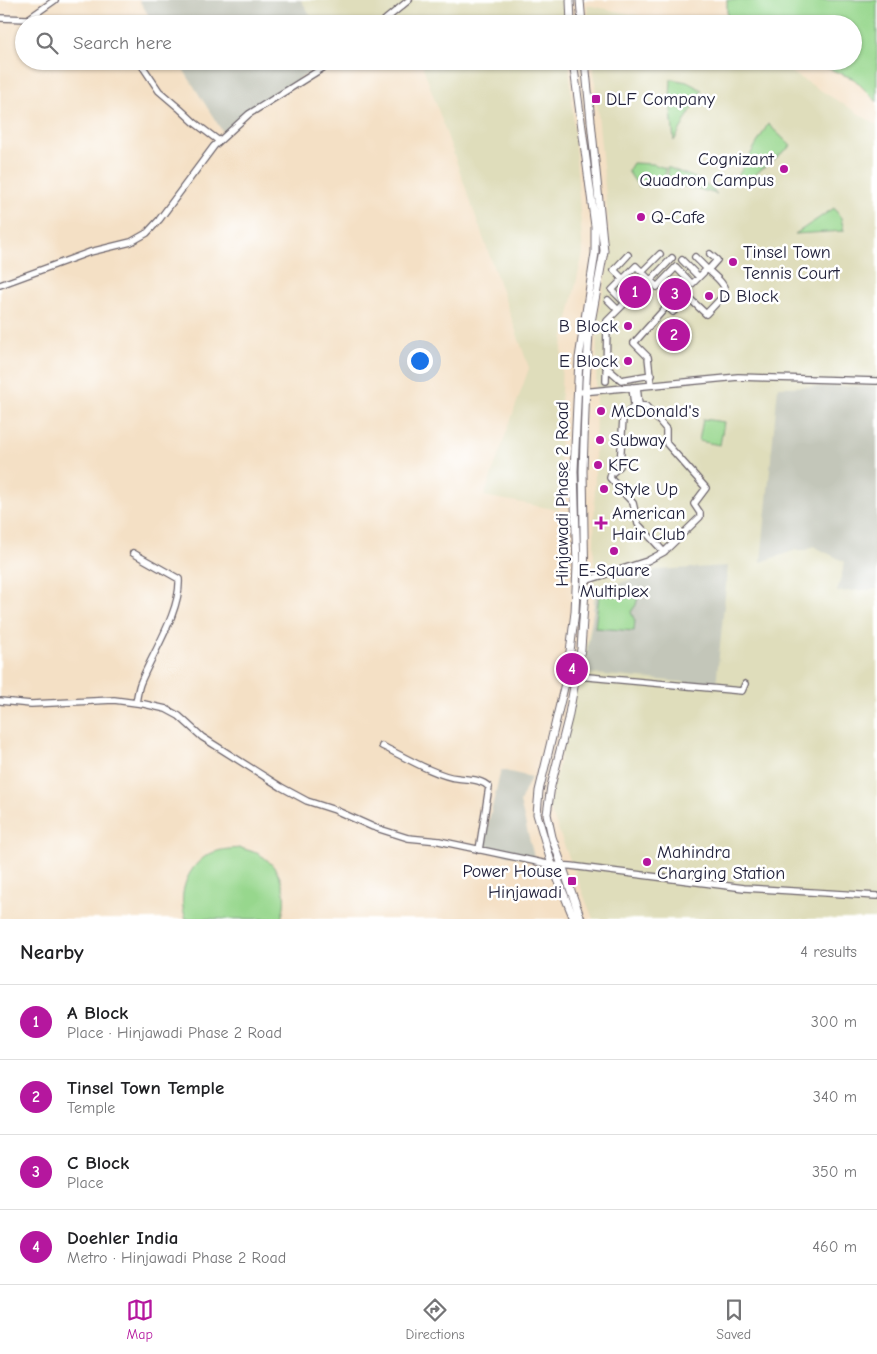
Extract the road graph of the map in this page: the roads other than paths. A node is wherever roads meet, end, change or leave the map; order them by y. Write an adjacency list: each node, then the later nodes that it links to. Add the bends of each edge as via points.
1 (55, 0): 5 (street)
2 (408, 0): 6 (street)
3 (570, 0): 7 (main road)
4 (580, 0): 8 (main road)
5 (34, 15)
6 (390, 15)
7 (570, 15)
8 (581, 15)
9 (0, 18): 10 (street)
10 (15, 19)
11 (145, 70): 15 (street, via 159,91)
12 (320, 70): 15 (street, via 249,114)
13 (575, 70): 36 (main road, Hinjawadi Phase 2 Road, via 596,240 581,342)
14 (586, 70): 36 (main road, Hinjawadi Phase 2 Road, via 604,251)
15 (219, 141): 27 (street, via 159,220 140,238 90,252)
16 (660, 254): 23 (street)
17 (710, 254): 22 (street, via 717,260)
18 (628, 255): 25 (street, via 614,270)
19 (695, 257): 22 (street)
20 (672, 258): 26 (street)
21 (682, 260): 24 (street)
22 (707, 269): 24 (street); 31 (street, via 726,287 725,295 706,314 689,298 673,312 667,306 634,343 648,358)
23 (642, 272): 25 (street, via 636,266); 26 (street)
24 (699, 277): 26 (street, via 692,284 676,268 657,287)
25 (623, 279): 29 (street, via 612,290 625,303)
26 (650, 281)
27 (0, 285)
28 (608, 300): 29 (street)
29 (618, 310): 30 (street, via 607,321)
30 (606, 367): 32 (street); 32 (street, via 605,381)
31 (651, 375): 32 (street); 34 (street)
32 (621, 380)
33 (877, 381): 34 (street, via 738,377)
34 (651, 385): 35 (street)
35 (635, 387): 36 (street); 37 (street)
36 (582, 392): 40 (main road, Hinjawadi Phase 2 Road); 41 (main road, Hinjawadi Phase 2 Road, via 574,471 577,590)
37 (637, 405): 38 (street, via 623,418 620,466 610,478 633,503 638,524); 38 (street, via 646,406 665,427 667,444 707,489 694,504 700,517)
38 (664, 552): 40 (street, via 647,561)
39 (133, 553): 45 (street, via 179,579 180,587 171,616 140,685)
40 (585, 581): 42 (main road, Hinjawadi Phase 2 Road)
41 (567, 675): 42 (main road); 48 (main road, Hinjawadi Phase 2 Road, via 539,791 537,814)
42 (577, 676): 43 (street, via 742,691); 49 (main road, Hinjawadi Phase 2 Road, via 547,814)
43 (744, 684)
44 (0, 701): 45 (street, via 30,704 114,700)
45 (136, 703): 47 (street, via 166,709 179,716 202,737 307,800 408,838)
46 (382, 746): 47 (street, via 445,776 469,778 489,787)
47 (479, 850): 48 (street)
48 (552, 865): 49 (street); 51 (main road, Hinjawadi Phase 2 Road)
49 (561, 866): 50 (street, via 744,888); 52 (main road, Hinjawadi Phase 2 Road)
50 (877, 896)
51 (574, 919)
52 (581, 919)

